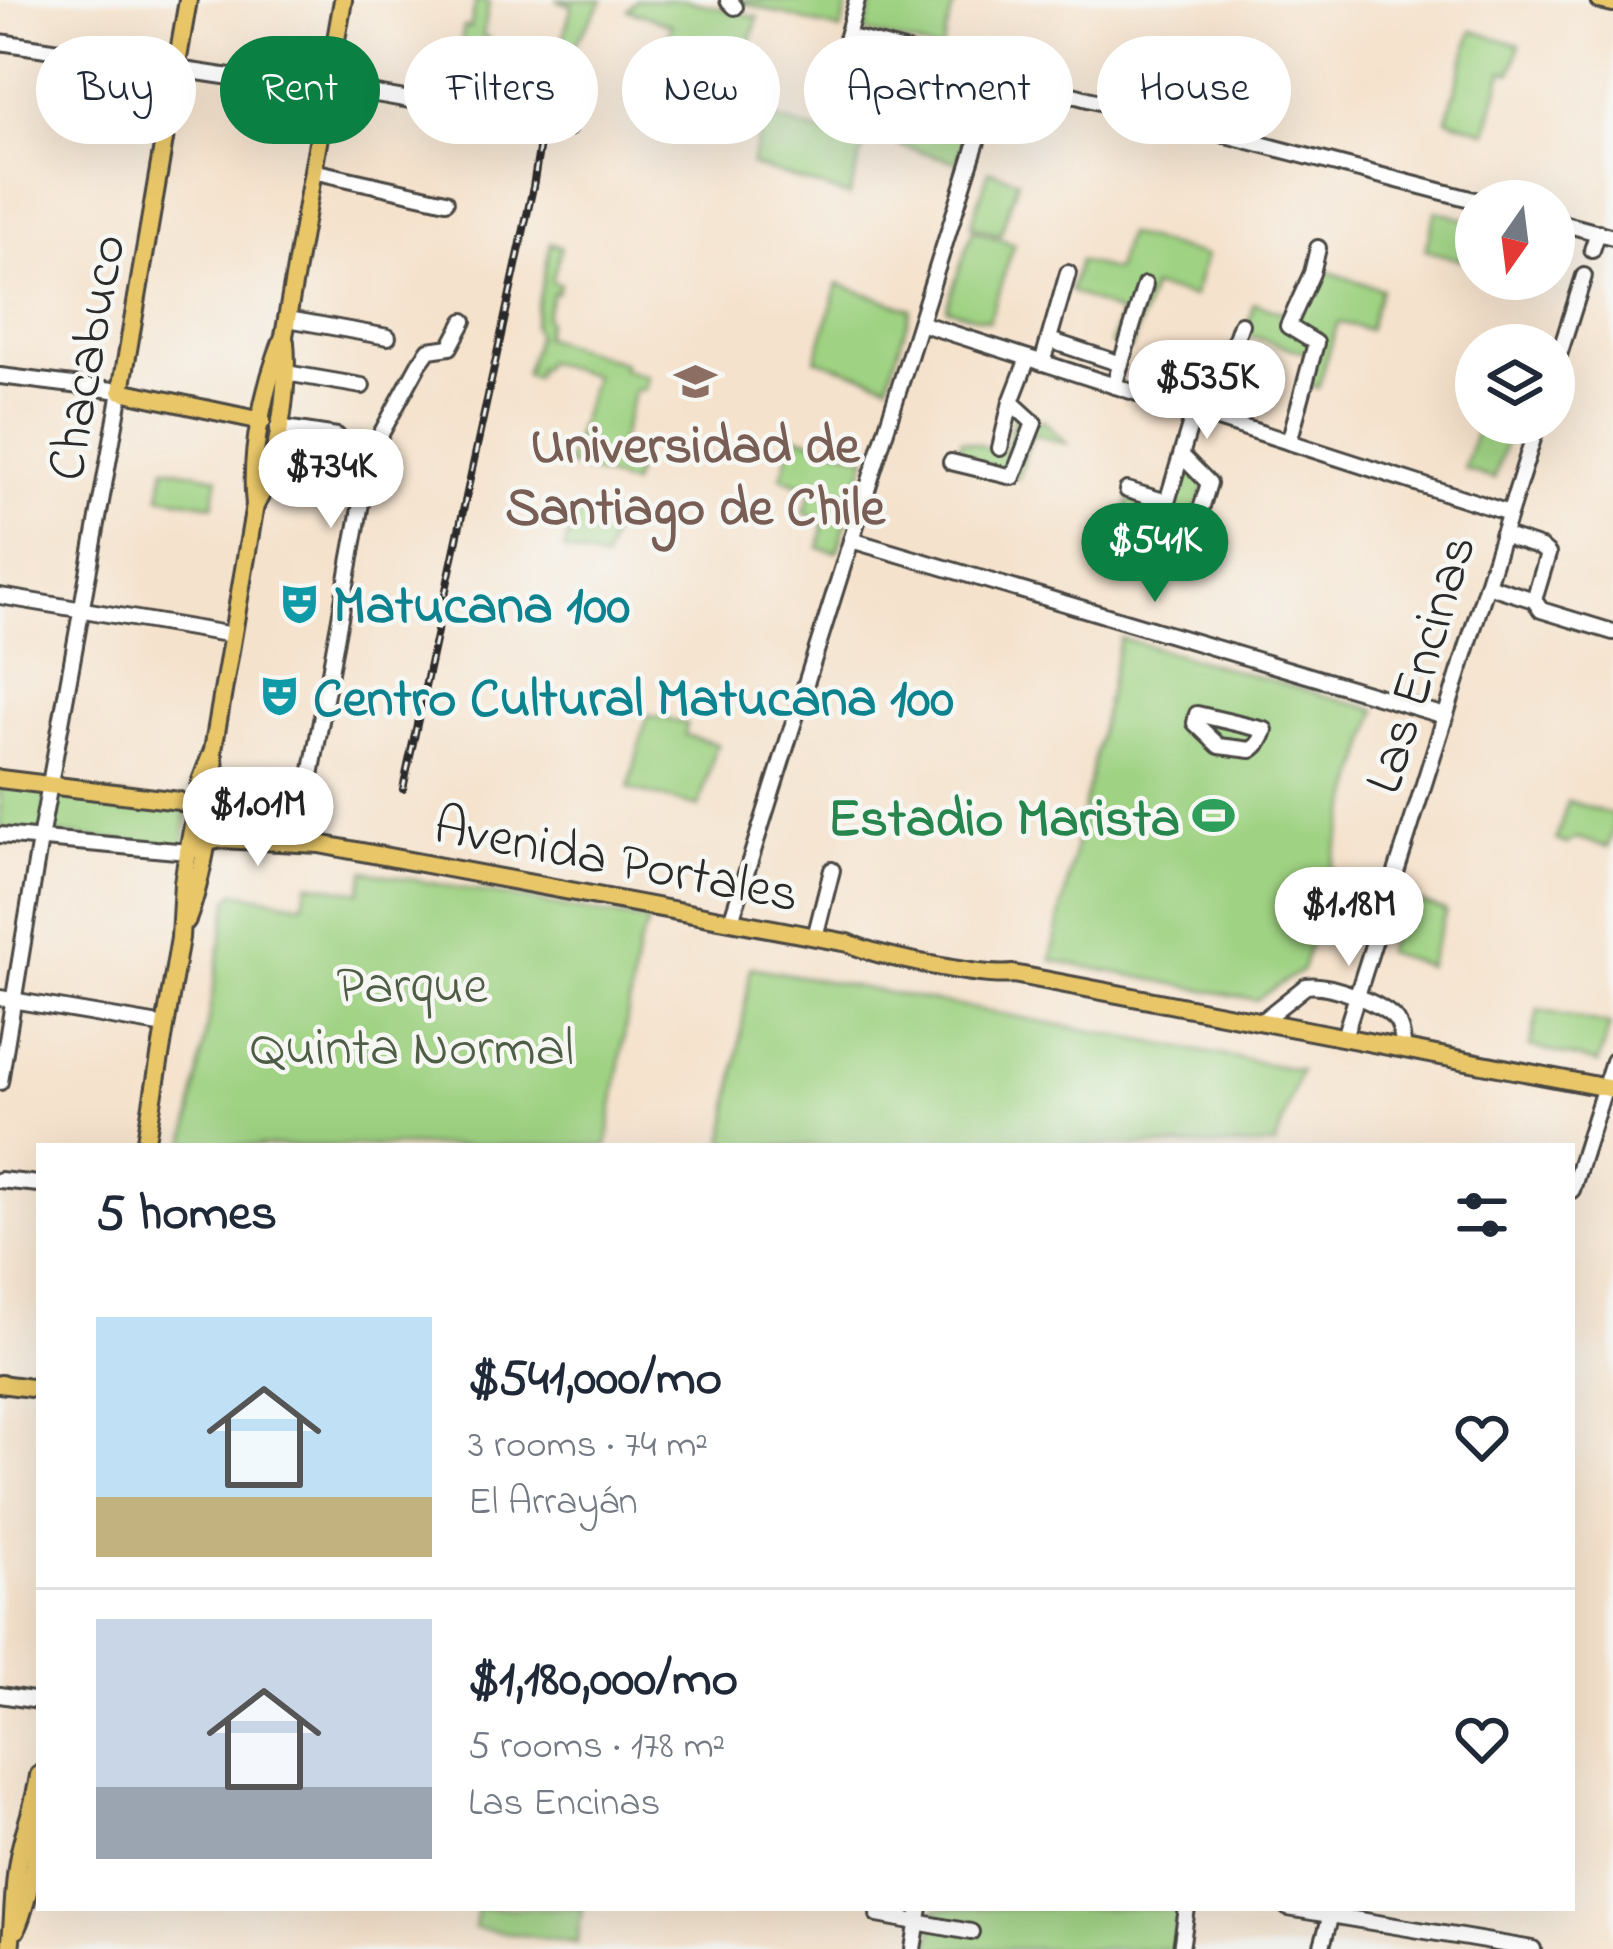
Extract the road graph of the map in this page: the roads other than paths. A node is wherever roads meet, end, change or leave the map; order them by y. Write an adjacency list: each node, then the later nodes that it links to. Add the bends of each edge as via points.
1 (188, 0): 6 (main road, Chacabuco)
2 (343, 0): 7 (main road)
3 (857, 0): 8 (street)
4 (1599, 0): 5 (main road)
5 (1613, 3)
6 (182, 36)
7 (337, 36)
8 (847, 36)
9 (0, 42): 10 (street)
10 (36, 48)
11 (1073, 95): 16 (street)
12 (164, 144): 38 (main road, Chacabuco)
13 (319, 144): 15 (main road)
14 (976, 144): 26 (street)
15 (314, 172): 17 (street); 29 (main road)
16 (1455, 195)
17 (446, 201)
18 (1575, 227): 19 (street)
19 (1605, 235): 21 (street)
20 (1318, 248): 43 (street, via 1288,326 1316,344)
21 (1592, 250)
22 (1068, 273): 31 (street)
23 (1584, 276): 28 (street)
24 (1145, 285): 33 (street)
25 (464, 320): 66 (street, via 450,347 429,350 418,364 370,454)
26 (920, 323): 32 (street); 52 (street)
27 (1241, 324): 40 (street)
28 (1569, 324)
29 (286, 327): 30 (street); 34 (main road); 41 (main road, via 271,375)
30 (388, 337)
31 (1049, 340): 32 (street); 33 (street)
32 (1035, 360): 37 (street); 39 (street)
33 (1121, 364): 37 (street)
34 (286, 373): 36 (street); 41 (main road)
35 (0, 376): 38 (street)
36 (362, 386)
37 (1114, 386): 40 (street)
38 (122, 391): 41 (main road); 56 (street, Chacabuco)
39 (1011, 401): 45 (street); 47 (street, via 1034,423 1013,477)
40 (1202, 414): 43 (street); 46 (street)
41 (272, 429): 42 (street); 58 (main road)
42 (337, 436)
43 (1289, 442): 49 (street)
44 (1531, 444): 49 (street, Las Encinas)
45 (1000, 448)
46 (1182, 456): 48 (street, via 1167,502); 50 (street, via 1209,483 1194,532)
47 (951, 462)
48 (1127, 490)
49 (1509, 513): 51 (street, Las Encinas)
50 (1119, 515)
51 (1502, 536): 53 (street, Las Encinas); 55 (street, via 1548,554)
52 (851, 540): 59 (street); 70 (street)
53 (1487, 585): 55 (street); 59 (street, Las Encinas)
54 (0, 596): 56 (street)
55 (1534, 600): 57 (street, via 1541,610)
56 (82, 610): 58 (street); 62 (street, Chacabuco)
57 (1613, 632)
58 (233, 635): 63 (main road)
59 (1445, 716): 73 (street, Las Encinas)
60 (1265, 730): 60 (street, via 1197,714 1195,723 1233,749 1258,746)
61 (0, 779): 62 (main road, Avenida Portales)
62 (50, 784): 63 (main road, Avenida Portales); 65 (street, Chacabuco)
63 (203, 811): 66 (main road, Avenida Portales); 67 (main road); 68 (main road)
64 (0, 835): 65 (street)
65 (40, 839): 68 (street); 74 (street, Chacabuco)
66 (299, 841): 67 (main road, Avenida Portales); 70 (main road, Avenida Portales)
67 (205, 843): 68 (main road, Avenida Portales); 72 (main road)
68 (188, 852): 72 (main road)
69 (832, 870): 71 (street)
70 (731, 921): 71 (main road, Avenida Portales)
71 (815, 937): 75 (main road, Avenida Portales, via 966,958)
72 (180, 938): 76 (main road)
73 (1357, 997): 75 (street, via 1310,985); 77 (street, Las Encinas); 78 (street, via 1396,1021)
74 (7, 1000): 76 (street); 80 (street, Chacabuco)
75 (1262, 1021): 77 (main road, Avenida Portales)
76 (165, 1026): 82 (main road)
77 (1344, 1037): 78 (main road, Avenida Portales)
78 (1404, 1048): 81 (main road, Avenida Portales)
79 (1613, 1060): 81 (street)
80 (0, 1082)
81 (1609, 1088): 84 (street)
82 (146, 1143)
83 (0, 1180): 85 (street)
84 (1575, 1181)
85 (36, 1184)
86 (0, 1384): 87 (main road)
87 (36, 1389)
88 (0, 1695): 89 (street)
89 (36, 1701)
90 (36, 1795): 91 (main road)
91 (16, 1869): 97 (main road)
92 (1187, 1911): 99 (street)
93 (1332, 1911): 100 (street); 101 (street)
94 (878, 1915): 95 (street)
95 (919, 1915): 96 (street); 98 (street)
96 (971, 1932)
97 (10, 1944)
98 (913, 1949)
99 (1181, 1949)
100 (1321, 1949)
101 (1530, 1949)

